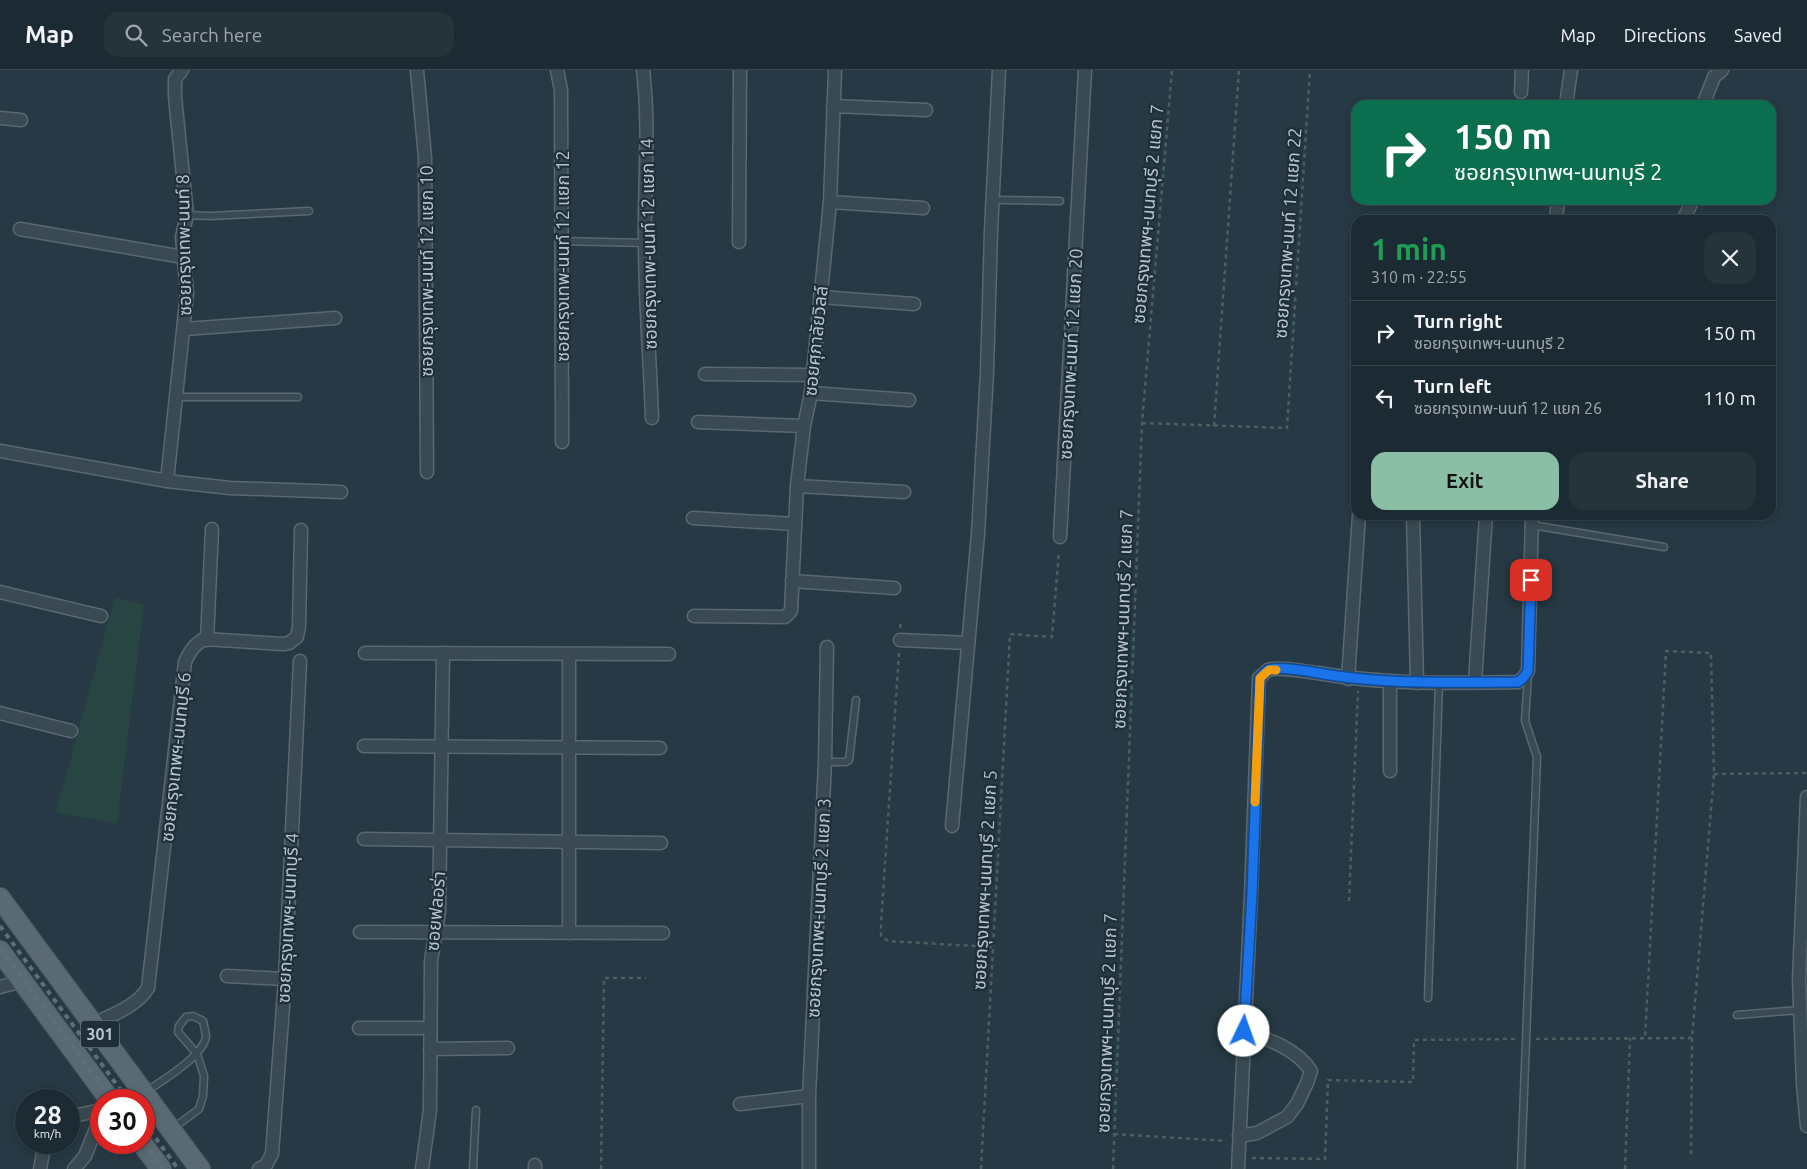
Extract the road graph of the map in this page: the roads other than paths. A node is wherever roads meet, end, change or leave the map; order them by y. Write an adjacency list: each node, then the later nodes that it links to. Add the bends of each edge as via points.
1 (182, 70): 24 (street, ซอยกรุงเทพ-นนท์ 8, via 175,79)
2 (417, 70): 45 (street, ซอยกรุงเทพ-นนท์ 12 แยก 10, via 425,158)
3 (557, 70): 26 (street, ซอยกรุงเทพ-นนท์ 12 แยก 12, via 561,90)
4 (643, 70): 28 (street, ซอยกรุงเทพ-นนท์ 12 แยก 14, via 646,90)
5 (740, 70): 27 (street)
6 (835, 70): 15 (street, ซอยศุภาลัยวิลล์)
7 (1000, 70): 19 (street)
8 (1085, 70): 58 (street, ซอยกรุงเทพ-นนท์ 12 แยก 20)
9 (1522, 70): 12 (street)
10 (1571, 70): 13 (street)
11 (1722, 70): 14 (street, via 1714,77)
12 (1521, 92)
13 (1567, 100)
14 (1705, 100)
15 (833, 106): 16 (street); 21 (street, ซอยศุภาลัยวิลล์)
16 (926, 110)
17 (0, 118): 18 (street)
18 (21, 120)
19 (994, 200): 20 (lane); 67 (street, via 978,534)
20 (1060, 201)
21 (830, 202): 22 (street); 30 (street, ซอยศุภาลัยวิลล์)
22 (923, 208)
23 (309, 211): 24 (lane)
24 (187, 215): 29 (street, ซอยกรุงเทพ-นนท์ 8, via 182,237)
25 (20, 229): 29 (street)
26 (561, 241): 28 (lane); 43 (street, ซอยกรุงเทพ-นนท์ 12 แยก 12)
27 (739, 242)
28 (645, 243): 40 (street, ซอยกรุงเทพ-นนท์ 12 แยก 14)
29 (183, 257): 33 (street, ซอยกรุงเทพ-นนท์ 8, via 188,293)
30 (820, 297): 31 (street); 35 (street, ซอยศุภาลัยวิลล์)
31 (914, 304)
32 (334, 318): 33 (street)
33 (185, 329): 37 (street, ซอยกรุงเทพ-นนท์ 8)
34 (705, 374): 35 (street)
35 (812, 375): 36 (street, ซอยศุภาลัยวิลล์)
36 (810, 394): 39 (street); 42 (street, ซอยศุภาลัยวิลล์)
37 (176, 397): 38 (lane); 46 (street, ซอยกรุงเทพ-นนท์ 8)
38 (298, 397)
39 (909, 400)
40 (652, 418)
41 (698, 422): 42 (street)
42 (804, 426): 47 (street, ซอยศุภาลัยวิลล์)
43 (562, 442)
44 (0, 451): 46 (street)
45 (427, 472)
46 (166, 481): 48 (street, via 230,488)
47 (797, 486): 49 (street); 55 (street, ซอยศุภาลัยวิลล์)
48 (341, 492)
49 (904, 492)
50 (694, 518): 55 (street)
51 (1359, 520): 75 (street)
52 (1413, 520): 78 (street)
53 (1486, 520): 77 (street)
54 (1532, 520): 59 (lane); 74 (street)
55 (795, 524): 60 (street, ซอยศุภาลัยวิลล์)
56 (212, 529): 65 (street)
57 (301, 530): 65 (street, via 297,637 283,644)
58 (1060, 537)
59 (1664, 547)
60 (792, 581): 61 (street); 64 (street, ซอยศุภาลัยวิลล์, via 792,611 785,617)
61 (894, 588)
62 (0, 592): 63 (street)
63 (101, 616)
64 (694, 616)
65 (207, 640): 108 (street, ซอยกรุงเทพฯ-นนทบุรี 6, via 195,644 185,662 148,988 130,1006)
66 (900, 640): 67 (street)
67 (968, 643): 90 (street)
68 (826, 646): 87 (street, ซอยกรุงเทพฯ-นนทบุรี 2 แยก 3)
69 (365, 653): 70 (street)
70 (443, 653): 71 (street); 84 (street, ซอยฟลอร่า)
71 (569, 654): 72 (street); 85 (street)
72 (669, 654)
73 (300, 661): 102 (street, ซอยกรุงเทพฯ-นนทบุรี 4)
74 (1528, 671): 77 (street, via 1518,682); 137 (lane, via 1524,721 1537,757)
75 (1354, 679): 76 (street); 111 (street, via 1296,670 1269,670 1260,678)
76 (1390, 682): 78 (street); 88 (street)
77 (1475, 682): 79 (street)
78 (1417, 683): 79 (street)
79 (1439, 683): 105 (lane)
80 (856, 700): 87 (lane, via 849,760)
81 (0, 712): 82 (street)
82 (72, 731)
83 (364, 746): 84 (street)
84 (441, 746): 85 (street); 92 (street, ซอยฟลอร่า)
85 (569, 747): 86 (street); 93 (street)
86 (660, 748)
87 (825, 762): 118 (street, ซอยกรุงเทพฯ-นนทบุรี 2 แยก 3)
88 (1390, 771)
89 (1807, 797): 106 (street)
90 (952, 826)
91 (364, 839): 92 (street)
92 (440, 840): 93 (street); 97 (street, ซอยฟลอร่า, via 439,912)
93 (569, 842): 94 (street); 98 (street)
94 (661, 843)
95 (0, 898): 108 (main road, 301)
96 (360, 932): 97 (street)
97 (435, 932): 98 (street); 110 (street, ซอยฟลอร่า)
98 (569, 932): 99 (street)
99 (663, 933)
100 (0, 951): 103 (main road, 301)
101 (227, 976): 102 (street)
102 (285, 979): 133 (street, ซอยกรุงเทพฯ-นนทบุรี 4, via 272,1154)
103 (23, 981): 104 (street); 115 (main road, 301)
104 (0, 987)
105 (1428, 998)
106 (1800, 1010): 107 (lane); 122 (street)
107 (1737, 1015)
108 (93, 1024): 116 (main road, 301)
109 (359, 1028): 110 (street)
110 (430, 1028): 113 (street, ซอยฟลอร่า)
111 (1244, 1031): 124 (street); 124 (street, via 1293,1053 1311,1071 1297,1104 1287,1117)
112 (508, 1048): 113 (street)
113 (430, 1049): 134 (street, ซอยฟลอร่า, via 430,1110)
114 (197, 1054): 114 (lane, via 206,1037 203,1021 194,1016 186,1017 178,1032); 117 (lane); 123 (lane, via 204,1076 199,1109)
115 (102, 1089)
116 (141, 1089)
117 (150, 1089)
118 (809, 1096): 119 (street); 136 (street, ซอยกรุงเทพฯ-นนทบุรี 2 แยก 3)
119 (740, 1104)
120 (155, 1108): 123 (main road, 301)
121 (476, 1110): 135 (lane)
122 (1807, 1126)
123 (171, 1130): 132 (main road, 301)
124 (1239, 1139): 128 (street)
125 (90, 1144): 130 (street)
126 (43, 1154): 129 (street)
127 (150, 1154): 131 (main road)
128 (1238, 1164)
129 (40, 1169)
130 (74, 1169)
131 (161, 1169)
132 (200, 1169)
133 (259, 1169)
134 (422, 1169)
135 (473, 1169)
136 (809, 1169)
137 (1521, 1169)

